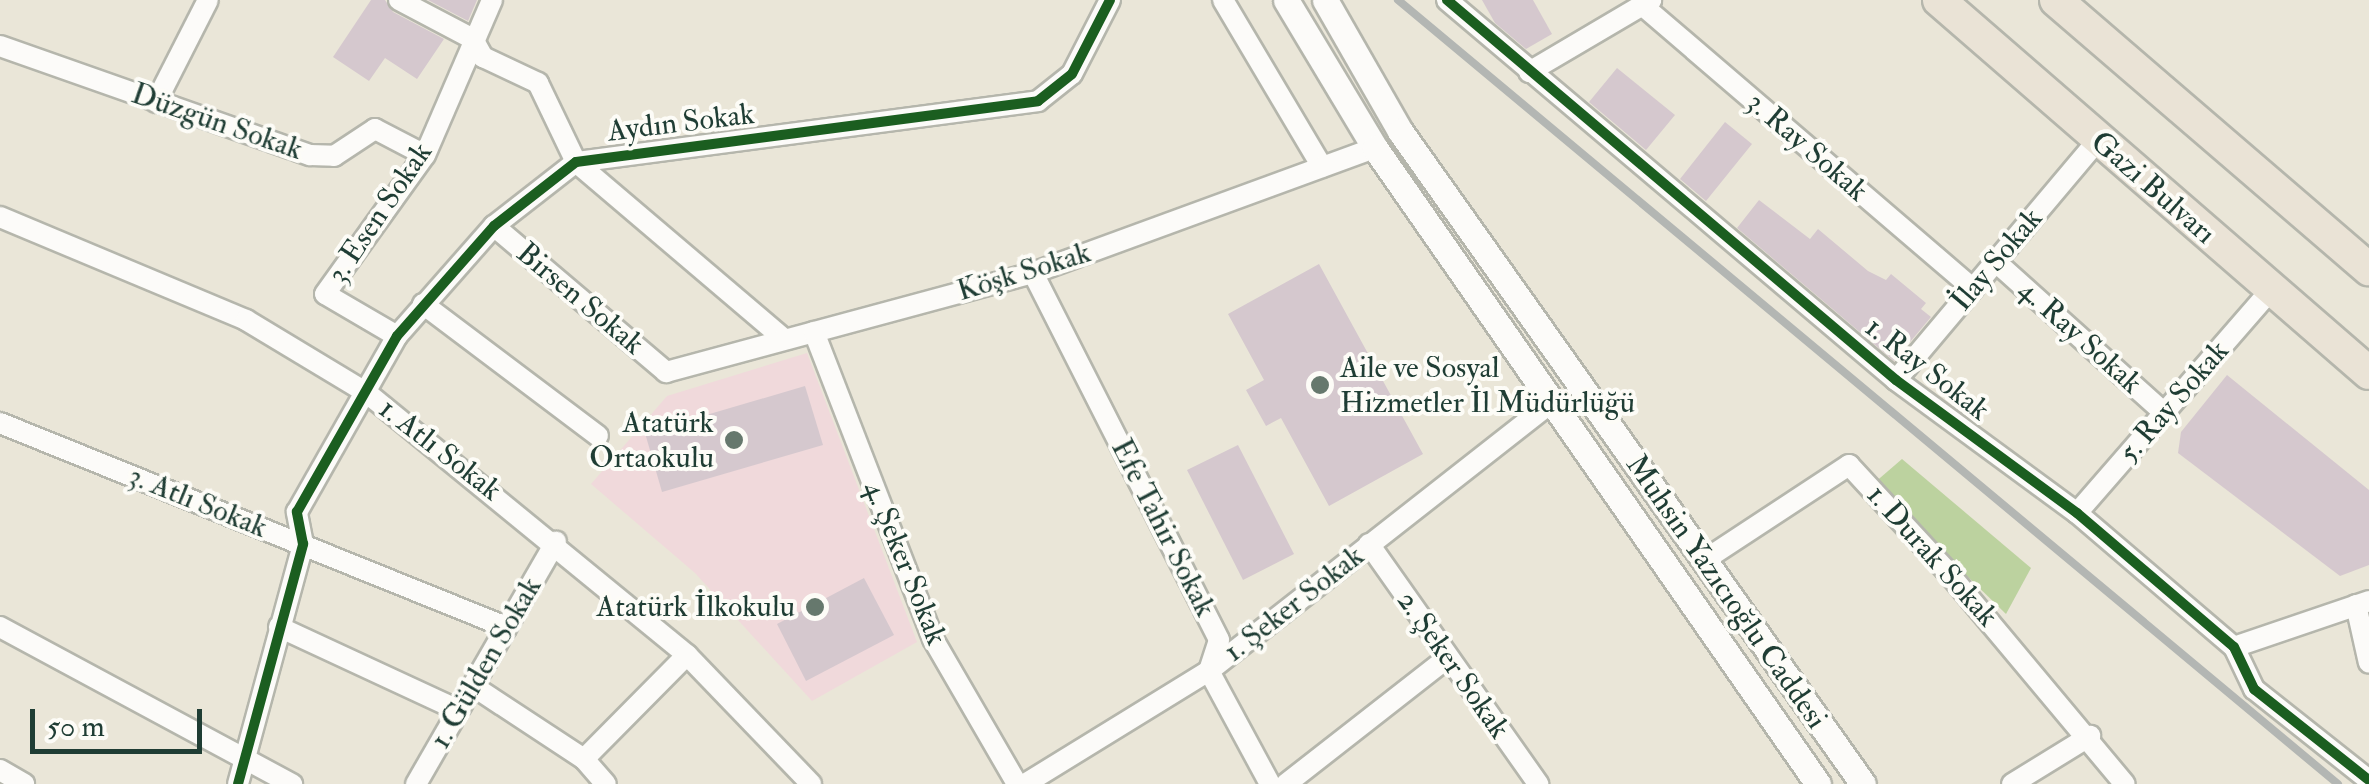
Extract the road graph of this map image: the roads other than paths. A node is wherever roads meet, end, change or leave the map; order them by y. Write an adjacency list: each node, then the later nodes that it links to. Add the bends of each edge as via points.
1 (208, 0): 15 (street)
2 (398, 0): 12 (street)
3 (492, 0): 12 (street, 3. Esen Sokak)
4 (1110, 0): 20 (street, Aydın Sokak, via 1072,74 1038,101)
5 (1223, 0): 21 (street)
6 (1286, 0): 18 (street, Muhsin Yazıcıoğlu Caddesi)
7 (1324, 0): 16 (street, Muhsin Yazıcıoğlu Caddesi)
8 (1446, 0): 14 (street, 1. Ray Sokak)
9 (1939, 0): 17 (highway, Gazi Bulvarı)
10 (2056, 0): 25 (highway)
11 (1647, 2): 14 (street); 27 (street, 3. Ray Sokak)
12 (473, 39): 19 (street, 3. Esen Sokak); 20 (street, via 483,57 538,83)
13 (0, 46): 15 (street, Düzgün Sokak)
14 (1528, 72): 35 (street, 1. Ray Sokak)
15 (156, 102): 19 (street, Düzgün Sokak, via 310,154 352,150 375,129)
16 (1400, 131): 18 (street); 45 (street, Muhsin Yazıcıoğlu Caddesi)
17 (2098, 140): 24 (street, İlay Sokak); 28 (highway, Gazi Bulvarı)
18 (1374, 148): 21 (street, Köşk Sokak); 37 (street, Muhsin Yazıcıoğlu Caddesi)
19 (425, 156): 31 (street, 3. Esen Sokak, via 324,294)
20 (576, 162): 23 (street, Aydın Sokak); 32 (street)
21 (1322, 167): 26 (street, Köşk Sokak)
22 (0, 217): 36 (street, 1. Atlı Sokak, via 246,320)
23 (494, 226): 29 (street, Aydın Sokak); 33 (street, Birsen Sokak)
24 (1996, 262): 27 (street, İlay Sokak); 38 (street, 4. Ray Sokak)
25 (2369, 270)
26 (1033, 273): 30 (street, Köşk Sokak); 54 (street, Efe Tahir Sokak, via 1219,640)
27 (1972, 289): 35 (street, İlay Sokak)
28 (2270, 291): 34 (highway, Gazi Bulvarı); 38 (street, 5. Ray Sokak)
29 (423, 304): 31 (street, Aydın Sokak); 40 (street)
30 (814, 332): 32 (street, Köşk Sokak); 68 (street, 4. Şeker Sokak, via 933,639)
31 (397, 336): 36 (street, Aydın Sokak)
32 (784, 340): 33 (street, Köşk Sokak)
33 (666, 372)
34 (2369, 373)
35 (1896, 380): 41 (street, 1. Ray Sokak)
36 (367, 393): 42 (street, 1. Atlı Sokak); 43 (street, Aydın Sokak, via 297,512)
37 (1549, 404): 44 (street, 1. Şeker Sokak); 73 (street, Muhsin Yazıcıoğlu Caddesi)
38 (2164, 413): 41 (street, 5. Ray Sokak)
39 (0, 422): 43 (street, 3. Atlı Sokak)
40 (598, 436)
41 (2078, 513): 50 (street, 1. Ray Sokak)
42 (556, 542): 49 (street, 1. Gülden Sokak); 51 (street, 1. Atlı Sokak)
43 (304, 544): 48 (street, Aydın Sokak); 49 (street, 3. Atlı Sokak)
44 (1369, 544): 52 (street, 2. Şeker Sokak); 54 (street, 1. Şeker Sokak)
45 (1703, 561): 57 (street, 1. Durak Sokak, via 1849,465); 74 (street, Muhsin Yazıcıoğlu Caddesi)
46 (2363, 603): 50 (street); 53 (street)
47 (0, 627): 58 (street)
48 (279, 627): 56 (street); 58 (street, Aydın Sokak)
49 (506, 627): 55 (street, 1. Gülden Sokak)
50 (2234, 647): 61 (street, 1. Ray Sokak, via 2254,688)
51 (687, 655): 59 (street); 67 (street, 1. Atlı Sokak)
52 (1446, 658): 71 (street); 72 (street, 2. Şeker Sokak)
53 (2369, 663)
54 (1209, 670): 69 (street, 1. Şeker Sokak); 70 (street)
55 (472, 686): 56 (street, 1. Gülden Sokak); 59 (street)
56 (458, 710): 65 (street, 1. Gülden Sokak)
57 (2090, 736): 75 (street); 76 (street, 1. Durak Sokak)
58 (244, 758): 63 (street, Aydın Sokak); 64 (street)
59 (584, 759): 66 (street)
60 (0, 770): 62 (street)
61 (2369, 780)
62 (24, 784)
63 (238, 784)
64 (292, 784)
65 (416, 784)
66 (606, 784)
67 (811, 784)
68 (1017, 784)
69 (1025, 784)
70 (1270, 784)
71 (1286, 784)
72 (1538, 784)
73 (1818, 784)
74 (1863, 784)
75 (2012, 784)
76 (2125, 784)

